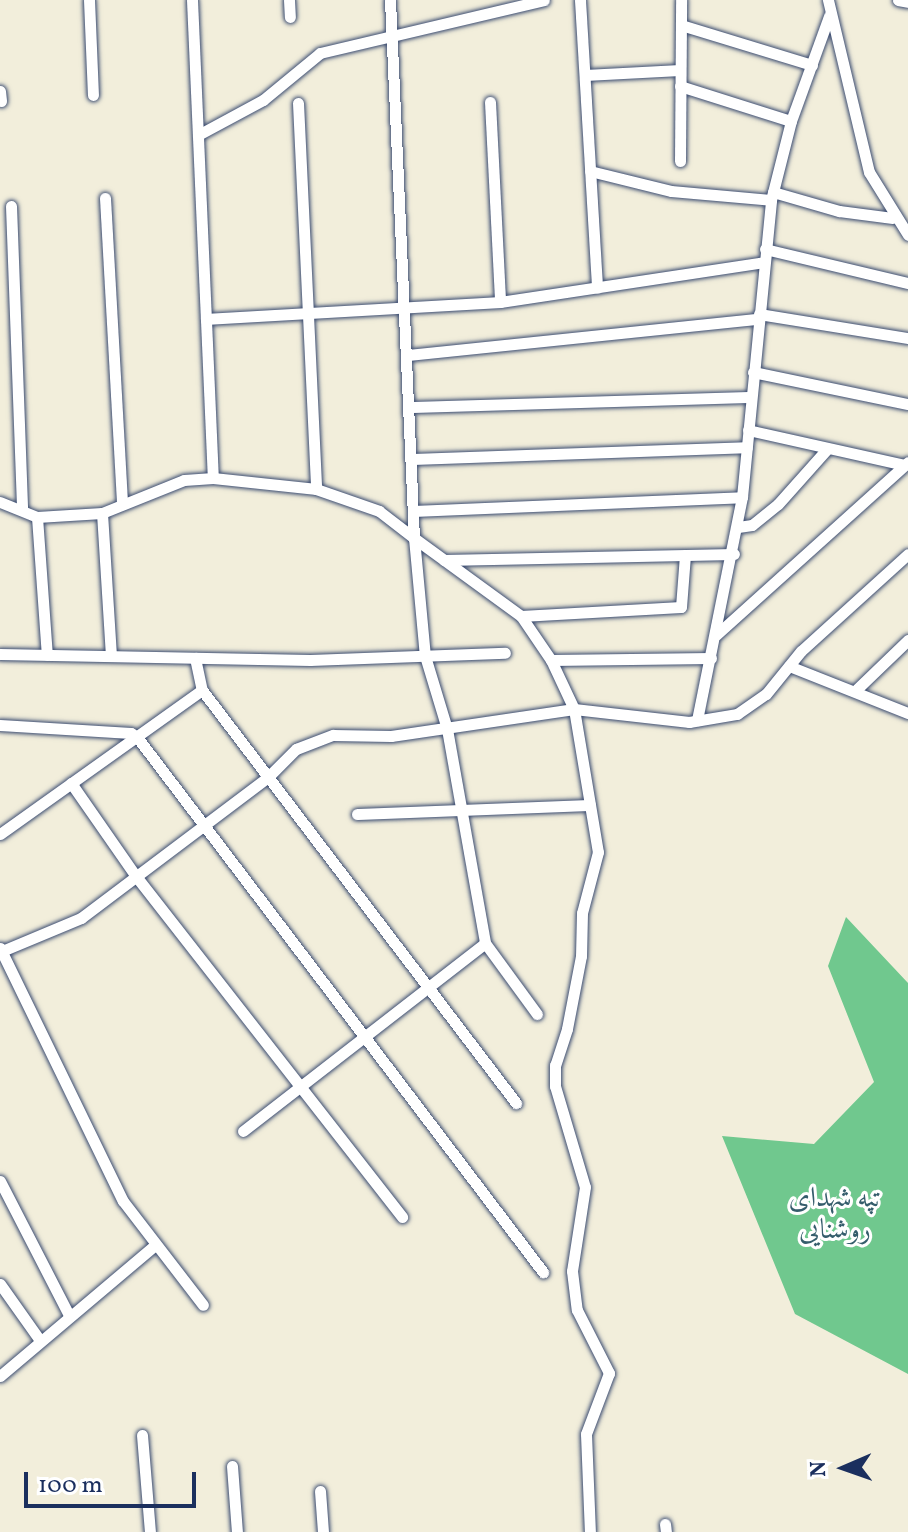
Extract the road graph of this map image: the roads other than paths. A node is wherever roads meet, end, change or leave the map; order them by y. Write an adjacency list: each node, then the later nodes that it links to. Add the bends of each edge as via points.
1 (89, 0): 20 (street)
2 (192, 0): 25 (street)
3 (289, 0): 12 (street)
4 (390, 0): 14 (street)
5 (544, 0): 14 (street)
6 (681, 0): 13 (street)
7 (828, 0): 11 (street)
8 (898, 0): 9 (street)
9 (908, 2)
10 (580, 5): 17 (street)
11 (829, 16): 15 (street); 31 (street, via 869,172)
12 (290, 17)
13 (681, 25): 15 (street); 16 (street)
14 (393, 38): 25 (street, via 320,53 263,100); 37 (street)
15 (812, 65): 24 (street)
16 (680, 70): 17 (street); 18 (street)
17 (585, 75): 27 (street)
18 (680, 86): 24 (street); 26 (street)
19 (0, 91): 21 (street)
20 (93, 95)
21 (1, 101)
22 (490, 102): 36 (street)
23 (298, 103): 38 (street)
24 (791, 121): 28 (street)
25 (198, 135): 40 (street)
26 (680, 161)
27 (590, 171): 28 (street, via 671,191); 35 (street)
28 (772, 196): 31 (street); 33 (street)
29 (105, 198): 56 (street)
30 (11, 206): 57 (street)
31 (893, 218): 32 (street)
32 (908, 235)
33 (764, 256): 34 (street); 35 (street); 39 (street)
34 (908, 283)
35 (597, 287): 36 (street)
36 (500, 302): 37 (street)
37 (407, 308): 38 (street); 42 (street)
38 (309, 313): 40 (street); 53 (street)
39 (759, 316): 41 (street); 42 (street); 43 (street)
40 (206, 319): 52 (street)
41 (908, 338)
42 (408, 355): 46 (street)
43 (753, 372): 44 (street); 45 (street)
44 (751, 397): 46 (street); 47 (street)
45 (908, 404)
46 (410, 407): 50 (street)
47 (748, 430): 48 (street); 49 (street)
48 (747, 447): 50 (street); 54 (street)
49 (827, 449): 51 (street); 61 (street, via 778,504 752,525)
50 (411, 459): 58 (street)
51 (906, 464): 68 (street)
52 (213, 478): 53 (street); 56 (street, via 184,480)
53 (316, 489): 62 (street, via 379,511)
54 (742, 497): 58 (street); 61 (street)
55 (0, 502): 57 (street)
56 (122, 504): 59 (street)
57 (22, 509): 60 (street)
58 (413, 511): 62 (street)
59 (102, 513): 60 (street); 73 (street)
60 (37, 517): 72 (street)
61 (738, 527): 63 (street)
62 (414, 538): 66 (street); 74 (street)
63 (734, 554): 65 (street); 68 (street)
64 (908, 554): 78 (street)
65 (685, 555): 66 (street); 67 (street, via 681,607)
66 (444, 560): 67 (street)
67 (521, 616): 77 (street)
68 (716, 635): 76 (street)
69 (908, 640): 79 (street)
70 (505, 653): 74 (street)
71 (0, 654): 72 (street)
72 (47, 655): 73 (street)
73 (111, 656): 75 (street)
74 (425, 656): 75 (street); 85 (street)
75 (195, 658): 80 (street)
76 (711, 658): 77 (street); 83 (street)
77 (551, 660): 81 (street)
78 (789, 666): 79 (street); 83 (street, via 766,694 737,714)
79 (857, 689): 82 (street)
80 (202, 690): 86 (street); 87 (street)
81 (574, 709): 83 (street); 85 (street); 89 (street)
82 (908, 713)
83 (697, 720)
84 (0, 725): 86 (street)
85 (447, 729): 87 (street, via 391,736 333,735 296,749); 90 (street)
86 (137, 737): 88 (street); 92 (street)
87 (268, 777): 92 (street); 97 (street)
88 (71, 783): 93 (street); 94 (street)
89 (590, 805): 90 (street); 118 (street, via 598,852 582,913 581,956 567,1029 555,1065 555,1086 585,1187 572,1271 577,1310 609,1373 586,1434)
90 (459, 809): 91 (street); 95 (street)
91 (357, 814)
92 (205, 825): 94 (street); 99 (street)
93 (0, 834)
94 (135, 875): 96 (street, via 81,918); 100 (street)
95 (485, 943): 97 (street); 98 (street)
96 (1, 949): 105 (street, via 123,1201)
97 (429, 989): 99 (street); 101 (street)
98 (537, 1014)
99 (365, 1038): 100 (street); 106 (street)
100 (303, 1086): 102 (street); 104 (street)
101 (516, 1103)
102 (243, 1131)
103 (0, 1181): 109 (street)
104 (402, 1217)
105 (155, 1245): 108 (street); 109 (street)
106 (543, 1272)
107 (0, 1284): 110 (street)
108 (203, 1305)
109 (69, 1315): 110 (street)
110 (39, 1339): 111 (street)
111 (1, 1374)
112 (142, 1435): 115 (street)
113 (232, 1466): 116 (street)
114 (320, 1491): 117 (street)
115 (150, 1532)
116 (237, 1532)
117 (323, 1532)
118 (590, 1532)

